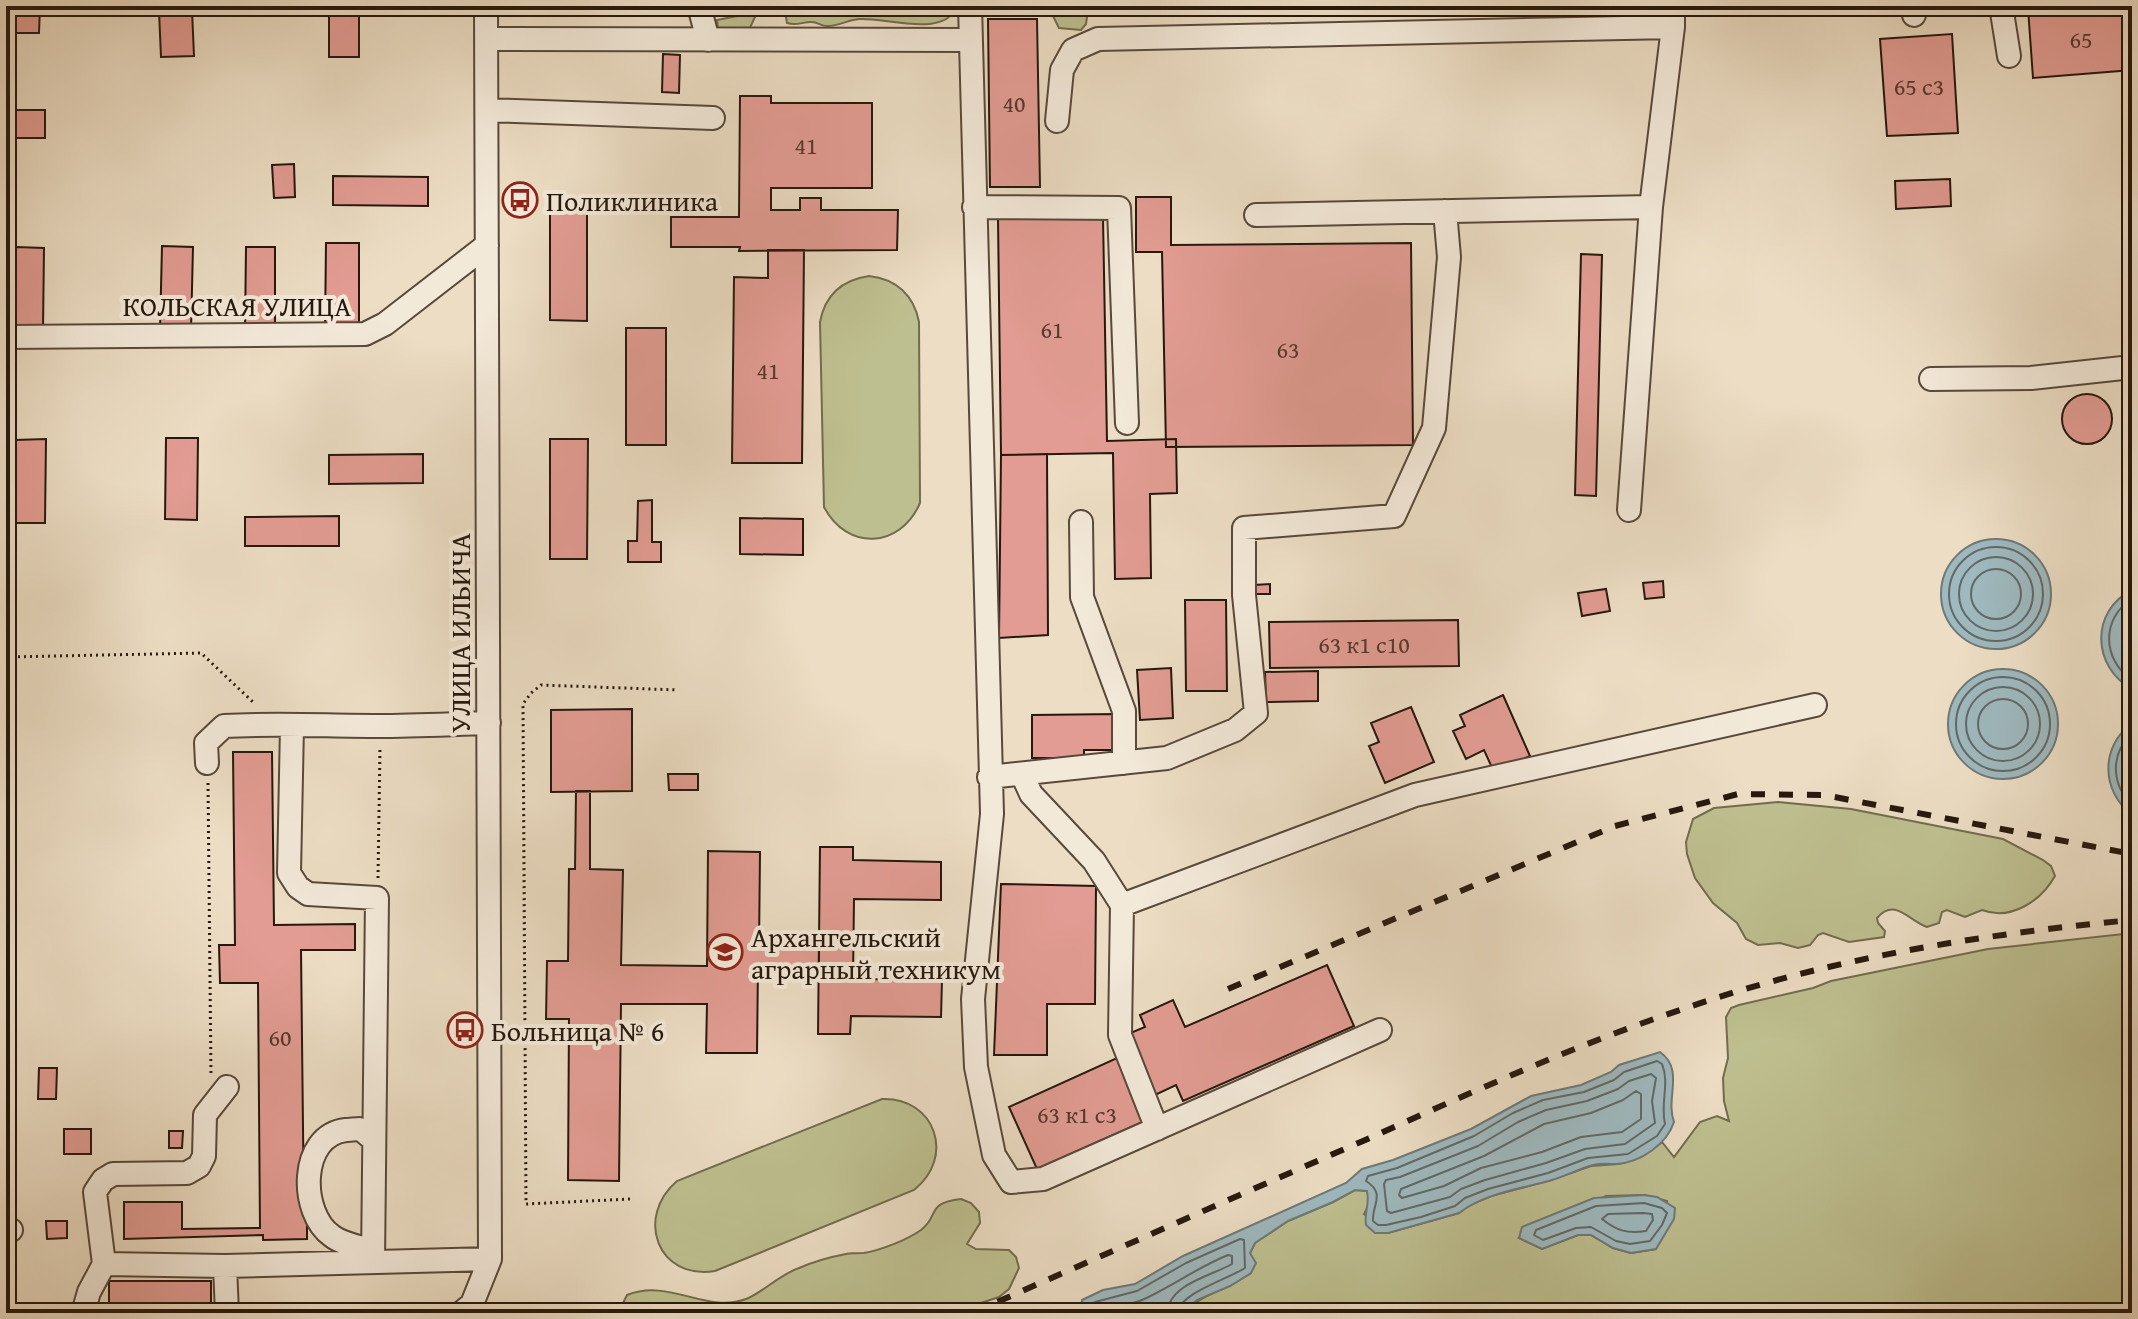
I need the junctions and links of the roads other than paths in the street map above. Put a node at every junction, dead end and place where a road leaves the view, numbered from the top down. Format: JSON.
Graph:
{"nodes":[{"id":1,"x":486,"y":6,"type":"edge"},
{"id":2,"x":699,"y":6,"type":"edge"},
{"id":3,"x":970,"y":6,"type":"edge"},
{"id":4,"x":2001,"y":6,"type":"edge"},
{"id":5,"x":1673,"y":16,"type":"edge"},
{"id":6,"x":487,"y":39,"type":"junction"},
{"id":7,"x":708,"y":40,"type":"junction"},
{"id":8,"x":970,"y":40,"type":"junction"},
{"id":9,"x":2009,"y":56,"type":"dead end"},
{"id":10,"x":487,"y":110,"type":"junction"},
{"id":11,"x":713,"y":118,"type":"dead end"},
{"id":12,"x":1057,"y":121,"type":"dead end"},
{"id":13,"x":974,"y":207,"type":"junction"},
{"id":14,"x":1651,"y":207,"type":"junction"},
{"id":15,"x":1445,"y":211,"type":"junction"},
{"id":16,"x":1256,"y":215,"type":"dead end"},
{"id":17,"x":487,"y":245,"type":"junction"},
{"id":18,"x":6,"y":337,"type":"edge"},
{"id":19,"x":2132,"y":367,"type":"edge"},
{"id":20,"x":1931,"y":379,"type":"dead end"},
{"id":21,"x":1127,"y":423,"type":"dead end"},
{"id":22,"x":1629,"y":510,"type":"dead end"},
{"id":23,"x":1081,"y":522,"type":"dead end"},
{"id":24,"x":1815,"y":705,"type":"dead end"},
{"id":25,"x":489,"y":723,"type":"junction"},
{"id":26,"x":284,"y":724,"type":"junction"},
{"id":27,"x":207,"y":763,"type":"road end"},
{"id":28,"x":1124,"y":763,"type":"junction"},
{"id":29,"x":1022,"y":774,"type":"junction"},
{"id":30,"x":989,"y":777,"type":"junction"},
{"id":31,"x":1122,"y":905,"type":"junction"},
{"id":32,"x":1380,"y":1030,"type":"dead end"},
{"id":33,"x":227,"y":1087,"type":"dead end"},
{"id":34,"x":1157,"y":1129,"type":"junction"},
{"id":35,"x":374,"y":1140,"type":"junction"},
{"id":36,"x":373,"y":1256,"type":"junction"},
{"id":37,"x":490,"y":1259,"type":"junction"},
{"id":38,"x":104,"y":1264,"type":"junction"},
{"id":39,"x":225,"y":1266,"type":"junction"},
{"id":40,"x":83,"y":1313,"type":"edge"},
{"id":41,"x":227,"y":1313,"type":"edge"},
{"id":42,"x":461,"y":1313,"type":"edge"}],
"edges":[{"from":1,"to":6,"type":"street","name":"УЛИЦА ИЛЬИЧА"},
{"from":2,"to":7,"type":"street"},
{"from":3,"to":8,"type":"street"},
{"from":4,"to":9,"type":"street"},
{"from":5,"to":12,"type":"street"},
{"from":5,"to":14,"type":"street"},
{"from":6,"to":7,"type":"street"},
{"from":6,"to":10,"type":"street","name":"УЛИЦА ИЛЬИЧА"},
{"from":7,"to":8,"type":"street"},
{"from":8,"to":13,"type":"street"},
{"from":10,"to":11,"type":"street"},
{"from":10,"to":17,"type":"street","name":"УЛИЦА ИЛЬИЧА"},
{"from":13,"to":21,"type":"street"},
{"from":13,"to":30,"type":"street"},
{"from":14,"to":15,"type":"street"},
{"from":14,"to":22,"type":"street"},
{"from":15,"to":16,"type":"street"},
{"from":15,"to":28,"type":"street"},
{"from":17,"to":18,"type":"street","name":"КОЛЬСКАЯ УЛИЦА"},
{"from":17,"to":25,"type":"street","name":"УЛИЦА ИЛЬИЧА"},
{"from":19,"to":20,"type":"street"},
{"from":23,"to":28,"type":"street"},
{"from":24,"to":31,"type":"street"},
{"from":25,"to":26,"type":"street"},
{"from":25,"to":37,"type":"street","name":"УЛИЦА ИЛЬИЧА"},
{"from":26,"to":27,"type":"street"},
{"from":26,"to":35,"type":"street"},
{"from":28,"to":29,"type":"street"},
{"from":29,"to":30,"type":"street"},
{"from":29,"to":31,"type":"street"},
{"from":30,"to":34,"type":"street"},
{"from":31,"to":34,"type":"street"},
{"from":32,"to":34,"type":"street"},
{"from":33,"to":38,"type":"street"},
{"from":35,"to":36,"type":"street"},
{"from":35,"to":36,"type":"street"},
{"from":36,"to":37,"type":"street"},
{"from":36,"to":39,"type":"street"},
{"from":37,"to":42,"type":"street"},
{"from":38,"to":39,"type":"street"},
{"from":38,"to":40,"type":"street"},
{"from":39,"to":41,"type":"street"}]}
